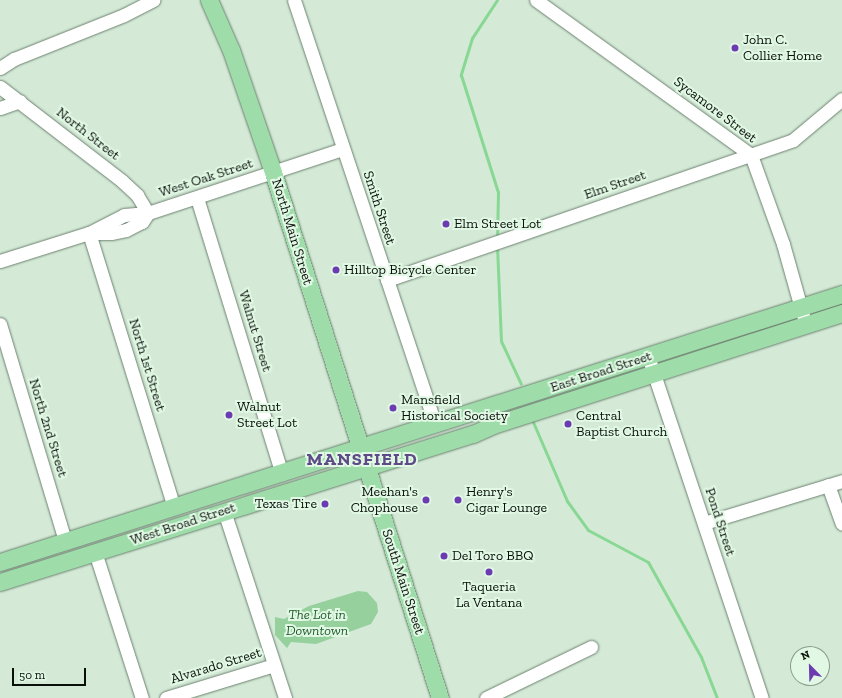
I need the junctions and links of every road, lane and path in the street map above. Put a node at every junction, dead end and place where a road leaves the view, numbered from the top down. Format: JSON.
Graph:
{"nodes":[{"id":1,"x":153,"y":0,"type":"edge"},
{"id":2,"x":209,"y":0,"type":"edge"},
{"id":3,"x":294,"y":0,"type":"edge"},
{"id":4,"x":536,"y":0,"type":"edge"},
{"id":5,"x":0,"y":68,"type":"edge"},
{"id":6,"x":0,"y":87,"type":"edge"},
{"id":7,"x":842,"y":99,"type":"edge"},
{"id":8,"x":20,"y":101,"type":"junction"},
{"id":9,"x":0,"y":108,"type":"edge"},
{"id":10,"x":343,"y":149,"type":"junction"},
{"id":11,"x":751,"y":155,"type":"junction"},
{"id":12,"x":274,"y":172,"type":"junction"},
{"id":13,"x":197,"y":198,"type":"junction"},
{"id":14,"x":148,"y":213,"type":"junction"},
{"id":15,"x":89,"y":233,"type":"junction"},
{"id":16,"x":0,"y":261,"type":"edge"},
{"id":17,"x":386,"y":280,"type":"junction"},
{"id":18,"x":842,"y":294,"type":"edge"},
{"id":19,"x":800,"y":307,"type":"junction"},
{"id":20,"x":842,"y":313,"type":"edge"},
{"id":21,"x":0,"y":324,"type":"edge"},
{"id":22,"x":806,"y":325,"type":"junction"},
{"id":23,"x":648,"y":356,"type":"junction"},
{"id":24,"x":652,"y":374,"type":"junction"},
{"id":25,"x":556,"y":386,"type":"junction"},
{"id":26,"x":562,"y":403,"type":"junction"},
{"id":27,"x":488,"y":408,"type":"junction"},
{"id":28,"x":435,"y":425,"type":"junction"},
{"id":29,"x":493,"y":425,"type":"junction"},
{"id":30,"x":360,"y":449,"type":"junction"},
{"id":31,"x":366,"y":467,"type":"junction"},
{"id":32,"x":282,"y":474,"type":"junction"},
{"id":33,"x":842,"y":481,"type":"edge"},
{"id":34,"x":828,"y":485,"type":"junction"},
{"id":35,"x":218,"y":494,"type":"junction"},
{"id":36,"x":174,"y":507,"type":"junction"},
{"id":37,"x":224,"y":511,"type":"junction"},
{"id":38,"x":704,"y":523,"type":"junction"},
{"id":39,"x":842,"y":524,"type":"edge"},
{"id":40,"x":65,"y":541,"type":"junction"},
{"id":41,"x":95,"y":552,"type":"junction"},
{"id":42,"x":0,"y":562,"type":"edge"},
{"id":43,"x":0,"y":582,"type":"edge"},
{"id":44,"x":591,"y":648,"type":"dead end"},
{"id":45,"x":274,"y":665,"type":"junction"},
{"id":46,"x":142,"y":698,"type":"edge"},
{"id":47,"x":166,"y":698,"type":"edge"},
{"id":48,"x":285,"y":698,"type":"edge"},
{"id":49,"x":440,"y":698,"type":"edge"},
{"id":50,"x":486,"y":698,"type":"edge"},
{"id":51,"x":762,"y":698,"type":"edge"}],
"edges":[{"from":1,"to":5,"type":"street"},
{"from":2,"to":12,"type":"main road","name":"North Main Street"},
{"from":3,"to":10,"type":"street","name":"Smith Street"},
{"from":4,"to":11,"type":"street","name":"Sycamore Street"},
{"from":6,"to":8,"type":"street","name":"North Street"},
{"from":7,"to":11,"type":"street","name":"Elm Street"},
{"from":8,"to":9,"type":"street"},
{"from":8,"to":14,"type":"street","name":"North Street"},
{"from":10,"to":12,"type":"street","name":"West Oak Street"},
{"from":10,"to":17,"type":"street","name":"Smith Street"},
{"from":11,"to":17,"type":"street","name":"Elm Street"},
{"from":11,"to":19,"type":"street","name":"Sycamore Street"},
{"from":12,"to":13,"type":"street","name":"West Oak Street"},
{"from":12,"to":30,"type":"main road","name":"North Main Street"},
{"from":13,"to":14,"type":"street","name":"West Oak Street"},
{"from":13,"to":32,"type":"street","name":"Walnut Street"},
{"from":14,"to":15,"type":"street","name":"West Oak Street"},
{"from":15,"to":16,"type":"street","name":"West Oak Street"},
{"from":15,"to":36,"type":"street","name":"North 1st Street"},
{"from":17,"to":28,"type":"street","name":"Smith Street"},
{"from":18,"to":19,"type":"main road","name":"East Broad Street"},
{"from":19,"to":22,"type":"street","name":"Sycamore Street"},
{"from":19,"to":23,"type":"main road","name":"East Broad Street"},
{"from":20,"to":22,"type":"main road","name":"East Broad Street"},
{"from":21,"to":40,"type":"street","name":"North 2nd Street"},
{"from":22,"to":24,"type":"main road","name":"East Broad Street"},
{"from":23,"to":24,"type":"street","name":"Pond Street"},
{"from":23,"to":25,"type":"main road","name":"East Broad Street"},
{"from":24,"to":26,"type":"main road","name":"East Broad Street"},
{"from":24,"to":38,"type":"street","name":"Pond Street"},
{"from":25,"to":26,"type":"main road"},
{"from":25,"to":27,"type":"main road","name":"East Broad Street"},
{"from":26,"to":29,"type":"main road","name":"East Broad Street"},
{"from":27,"to":28,"type":"main road","name":"East Broad Street"},
{"from":27,"to":29,"type":"main road"},
{"from":28,"to":30,"type":"main road","name":"East Broad Street"},
{"from":29,"to":31,"type":"main road","name":"East Broad Street"},
{"from":30,"to":31,"type":"main road","name":"North Main Street"},
{"from":30,"to":32,"type":"main road","name":"West Broad Street"},
{"from":31,"to":37,"type":"main road","name":"West Broad Street"},
{"from":31,"to":49,"type":"main road","name":"South Main Street"},
{"from":32,"to":35,"type":"main road","name":"West Broad Street"},
{"from":33,"to":34,"type":"street"},
{"from":34,"to":38,"type":"street"},
{"from":34,"to":39,"type":"street"},
{"from":35,"to":36,"type":"main road","name":"West Broad Street"},
{"from":35,"to":37,"type":"main road"},
{"from":36,"to":40,"type":"main road","name":"West Broad Street"},
{"from":37,"to":41,"type":"main road","name":"West Broad Street"},
{"from":37,"to":45,"type":"street"},
{"from":38,"to":51,"type":"street","name":"Pond Street"},
{"from":40,"to":42,"type":"main road","name":"West Broad Street"},
{"from":41,"to":43,"type":"main road","name":"West Broad Street"},
{"from":41,"to":46,"type":"street"},
{"from":44,"to":50,"type":"street"},
{"from":45,"to":47,"type":"street","name":"Alvarado Street"},
{"from":45,"to":48,"type":"street"}]}
